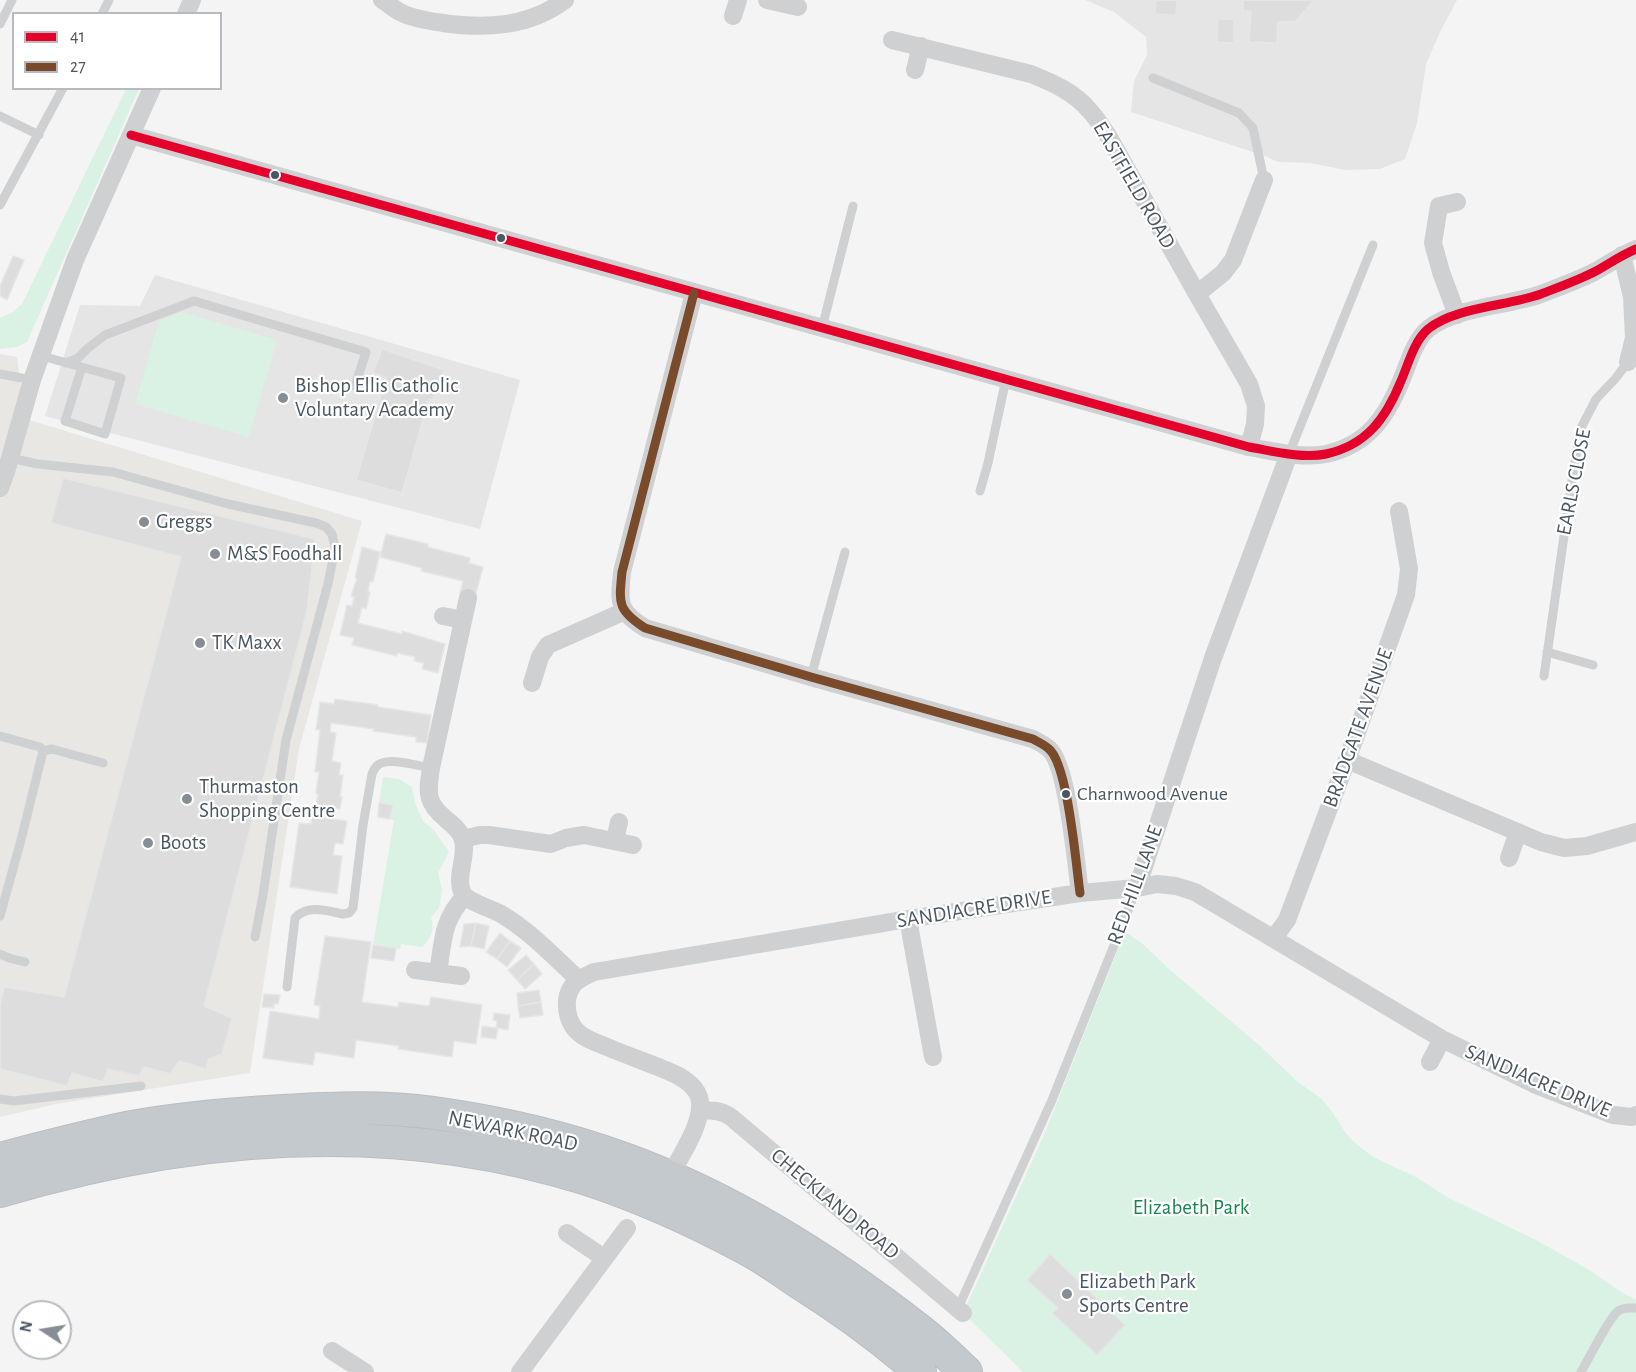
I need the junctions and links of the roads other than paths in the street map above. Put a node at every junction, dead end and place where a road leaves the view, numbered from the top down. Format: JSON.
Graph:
{"nodes":[{"id":1,"x":12,"y":0,"type":"edge"},
{"id":2,"x":382,"y":0,"type":"edge"},
{"id":3,"x":565,"y":0,"type":"edge"},
{"id":4,"x":767,"y":0,"type":"edge"},
{"id":5,"x":798,"y":7,"type":"dead end"},
{"id":6,"x":0,"y":24,"type":"edge"},
{"id":7,"x":892,"y":40,"type":"dead end"},
{"id":8,"x":921,"y":46,"type":"junction"},
{"id":9,"x":915,"y":70,"type":"dead end"},
{"id":10,"x":1153,"y":78,"type":"dead end"},
{"id":11,"x":62,"y":90,"type":"edge"},
{"id":12,"x":151,"y":90,"type":"edge"},
{"id":13,"x":0,"y":116,"type":"edge"},
{"id":14,"x":39,"y":135,"type":"junction"},
{"id":15,"x":131,"y":135,"type":"junction"},
{"id":16,"x":1264,"y":180,"type":"joint"},
{"id":17,"x":1457,"y":202,"type":"dead end"},
{"id":18,"x":0,"y":205,"type":"edge"},
{"id":19,"x":853,"y":206,"type":"dead end"},
{"id":20,"x":1373,"y":246,"type":"dead end"},
{"id":21,"x":1629,"y":252,"type":"edge"},
{"id":22,"x":694,"y":293,"type":"junction"},
{"id":23,"x":1197,"y":294,"type":"junction"},
{"id":24,"x":1457,"y":315,"type":"junction"},
{"id":25,"x":822,"y":328,"type":"junction"},
{"id":26,"x":42,"y":356,"type":"junction"},
{"id":27,"x":1628,"y":362,"type":"joint"},
{"id":28,"x":66,"y":363,"type":"junction"},
{"id":29,"x":82,"y":367,"type":"junction"},
{"id":30,"x":0,"y":374,"type":"edge"},
{"id":31,"x":1006,"y":379,"type":"junction"},
{"id":32,"x":32,"y":380,"type":"junction"},
{"id":33,"x":355,"y":386,"type":"dead end"},
{"id":34,"x":1249,"y":447,"type":"junction"},
{"id":35,"x":1289,"y":454,"type":"junction"},
{"id":36,"x":10,"y":458,"type":"junction"},
{"id":37,"x":0,"y":488,"type":"edge"},
{"id":38,"x":980,"y":491,"type":"dead end"},
{"id":39,"x":1399,"y":511,"type":"dead end"},
{"id":40,"x":845,"y":552,"type":"dead end"},
{"id":41,"x":468,"y":598,"type":"dead end"},
{"id":42,"x":625,"y":611,"type":"junction"},
{"id":43,"x":443,"y":616,"type":"dead end"},
{"id":44,"x":463,"y":620,"type":"junction"},
{"id":45,"x":1547,"y":652,"type":"junction"},
{"id":46,"x":1593,"y":665,"type":"dead end"},
{"id":47,"x":1544,"y":676,"type":"dead end"},
{"id":48,"x":811,"y":677,"type":"junction"},
{"id":49,"x":532,"y":684,"type":"dead end"},
{"id":50,"x":0,"y":736,"type":"edge"},
{"id":51,"x":43,"y":752,"type":"junction"},
{"id":52,"x":1347,"y":760,"type":"junction"},
{"id":53,"x":103,"y":763,"type":"dead end"},
{"id":54,"x":431,"y":768,"type":"junction"},
{"id":55,"x":619,"y":822,"type":"dead end"},
{"id":56,"x":1518,"y":832,"type":"junction"},
{"id":57,"x":1636,"y":832,"type":"edge"},
{"id":58,"x":463,"y":839,"type":"junction"},
{"id":59,"x":1509,"y":858,"type":"dead end"},
{"id":60,"x":1137,"y":888,"type":"junction"},
{"id":61,"x":1080,"y":893,"type":"junction"},
{"id":62,"x":465,"y":896,"type":"junction"},
{"id":63,"x":0,"y":916,"type":"edge"},
{"id":64,"x":908,"y":919,"type":"junction"},
{"id":65,"x":255,"y":937,"type":"dead end"},
{"id":66,"x":1274,"y":938,"type":"junction"},
{"id":67,"x":0,"y":954,"type":"edge"},
{"id":68,"x":25,"y":962,"type":"dead end"},
{"id":69,"x":415,"y":970,"type":"dead end"},
{"id":70,"x":438,"y":973,"type":"junction"},
{"id":71,"x":461,"y":976,"type":"dead end"},
{"id":72,"x":578,"y":979,"type":"junction"},
{"id":73,"x":287,"y":987,"type":"dead end"},
{"id":74,"x":1442,"y":1039,"type":"junction"},
{"id":75,"x":933,"y":1057,"type":"dead end"},
{"id":76,"x":1430,"y":1062,"type":"dead end"},
{"id":77,"x":141,"y":1086,"type":"dead end"},
{"id":78,"x":0,"y":1099,"type":"edge"},
{"id":79,"x":700,"y":1111,"type":"junction"},
{"id":80,"x":1636,"y":1116,"type":"edge"},
{"id":81,"x":0,"y":1160,"type":"edge"},
{"id":82,"x":669,"y":1177,"type":"junction"},
{"id":83,"x":0,"y":1191,"type":"edge"},
{"id":84,"x":627,"y":1228,"type":"dead end"},
{"id":85,"x":567,"y":1233,"type":"dead end"},
{"id":86,"x":604,"y":1258,"type":"junction"},
{"id":87,"x":1636,"y":1308,"type":"edge"},
{"id":88,"x":960,"y":1310,"type":"joint"},
{"id":89,"x":332,"y":1350,"type":"dead end"},
{"id":90,"x":364,"y":1372,"type":"edge"},
{"id":91,"x":520,"y":1372,"type":"edge"},
{"id":92,"x":920,"y":1372,"type":"edge"},
{"id":93,"x":966,"y":1372,"type":"edge"},
{"id":94,"x":1581,"y":1372,"type":"edge"}],
"edges":[{"from":1,"to":6,"type":"lane"},
{"from":2,"to":3,"type":"street"},
{"from":4,"to":5,"type":"street"},
{"from":7,"to":8,"type":"street","name":"EASTFIELD ROAD"},
{"from":8,"to":9,"type":"street"},
{"from":8,"to":23,"type":"street","name":"EASTFIELD ROAD"},
{"from":10,"to":16,"type":"lane"},
{"from":11,"to":14,"type":"lane"},
{"from":12,"to":15,"type":"street"},
{"from":13,"to":14,"type":"lane"},
{"from":14,"to":18,"type":"lane"},
{"from":15,"to":22,"type":"street"},
{"from":15,"to":26,"type":"street"},
{"from":16,"to":23,"type":"street"},
{"from":17,"to":24,"type":"street"},
{"from":19,"to":25,"type":"lane"},
{"from":20,"to":35,"type":"lane"},
{"from":21,"to":24,"type":"street"},
{"from":21,"to":27,"type":"street","name":"EARLS CLOSE"},
{"from":22,"to":25,"type":"street"},
{"from":22,"to":42,"type":"street"},
{"from":23,"to":34,"type":"street","name":"EASTFIELD ROAD"},
{"from":24,"to":35,"type":"street"},
{"from":25,"to":31,"type":"street"},
{"from":26,"to":28,"type":"lane"},
{"from":26,"to":32,"type":"street"},
{"from":27,"to":45,"type":"lane","name":"EARLS CLOSE"},
{"from":28,"to":29,"type":"lane"},
{"from":28,"to":33,"type":"lane"},
{"from":29,"to":29,"type":"lane"},
{"from":30,"to":32,"type":"lane"},
{"from":31,"to":34,"type":"street"},
{"from":31,"to":38,"type":"lane"},
{"from":32,"to":36,"type":"street"},
{"from":34,"to":35,"type":"street"},
{"from":35,"to":60,"type":"street","name":"RED HILL LANE"},
{"from":36,"to":37,"type":"street"},
{"from":36,"to":65,"type":"lane"},
{"from":39,"to":52,"type":"street","name":"BRADGATE AVENUE"},
{"from":40,"to":48,"type":"lane"},
{"from":41,"to":44,"type":"street"},
{"from":42,"to":48,"type":"street"},
{"from":42,"to":49,"type":"street"},
{"from":43,"to":44,"type":"street"},
{"from":44,"to":54,"type":"street"},
{"from":45,"to":46,"type":"lane"},
{"from":45,"to":47,"type":"lane","name":"EARLS CLOSE"},
{"from":48,"to":61,"type":"street"},
{"from":50,"to":51,"type":"lane"},
{"from":51,"to":53,"type":"lane"},
{"from":51,"to":63,"type":"lane"},
{"from":52,"to":56,"type":"street"},
{"from":52,"to":66,"type":"street","name":"BRADGATE AVENUE"},
{"from":54,"to":58,"type":"street"},
{"from":54,"to":73,"type":"lane"},
{"from":55,"to":58,"type":"street"},
{"from":56,"to":57,"type":"street"},
{"from":56,"to":59,"type":"street"},
{"from":58,"to":62,"type":"street"},
{"from":60,"to":61,"type":"street","name":"SANDIACRE DRIVE"},
{"from":60,"to":66,"type":"street","name":"SANDIACRE DRIVE"},
{"from":60,"to":88,"type":"lane","name":"RED HILL LANE"},
{"from":61,"to":64,"type":"street","name":"SANDIACRE DRIVE"},
{"from":62,"to":70,"type":"street"},
{"from":62,"to":72,"type":"street"},
{"from":64,"to":72,"type":"street","name":"SANDIACRE DRIVE"},
{"from":64,"to":75,"type":"street"},
{"from":66,"to":74,"type":"street","name":"SANDIACRE DRIVE"},
{"from":67,"to":68,"type":"lane"},
{"from":69,"to":70,"type":"street"},
{"from":70,"to":71,"type":"street"},
{"from":72,"to":79,"type":"street"},
{"from":74,"to":76,"type":"street","name":"SANDIACRE DRIVE"},
{"from":74,"to":80,"type":"street","name":"SANDIACRE DRIVE"},
{"from":77,"to":78,"type":"lane"},
{"from":79,"to":82,"type":"street"},
{"from":79,"to":88,"type":"street","name":"CHECKLAND ROAD"},
{"from":81,"to":82,"type":"highway","name":"NEWARK ROAD"},
{"from":82,"to":93,"type":"highway","name":"NEWARK ROAD"},
{"from":83,"to":92,"type":"highway","name":"NEWARK ROAD"},
{"from":84,"to":86,"type":"street"},
{"from":85,"to":86,"type":"street"},
{"from":86,"to":91,"type":"street"},
{"from":87,"to":94,"type":"lane"},
{"from":89,"to":90,"type":"street"}]}
